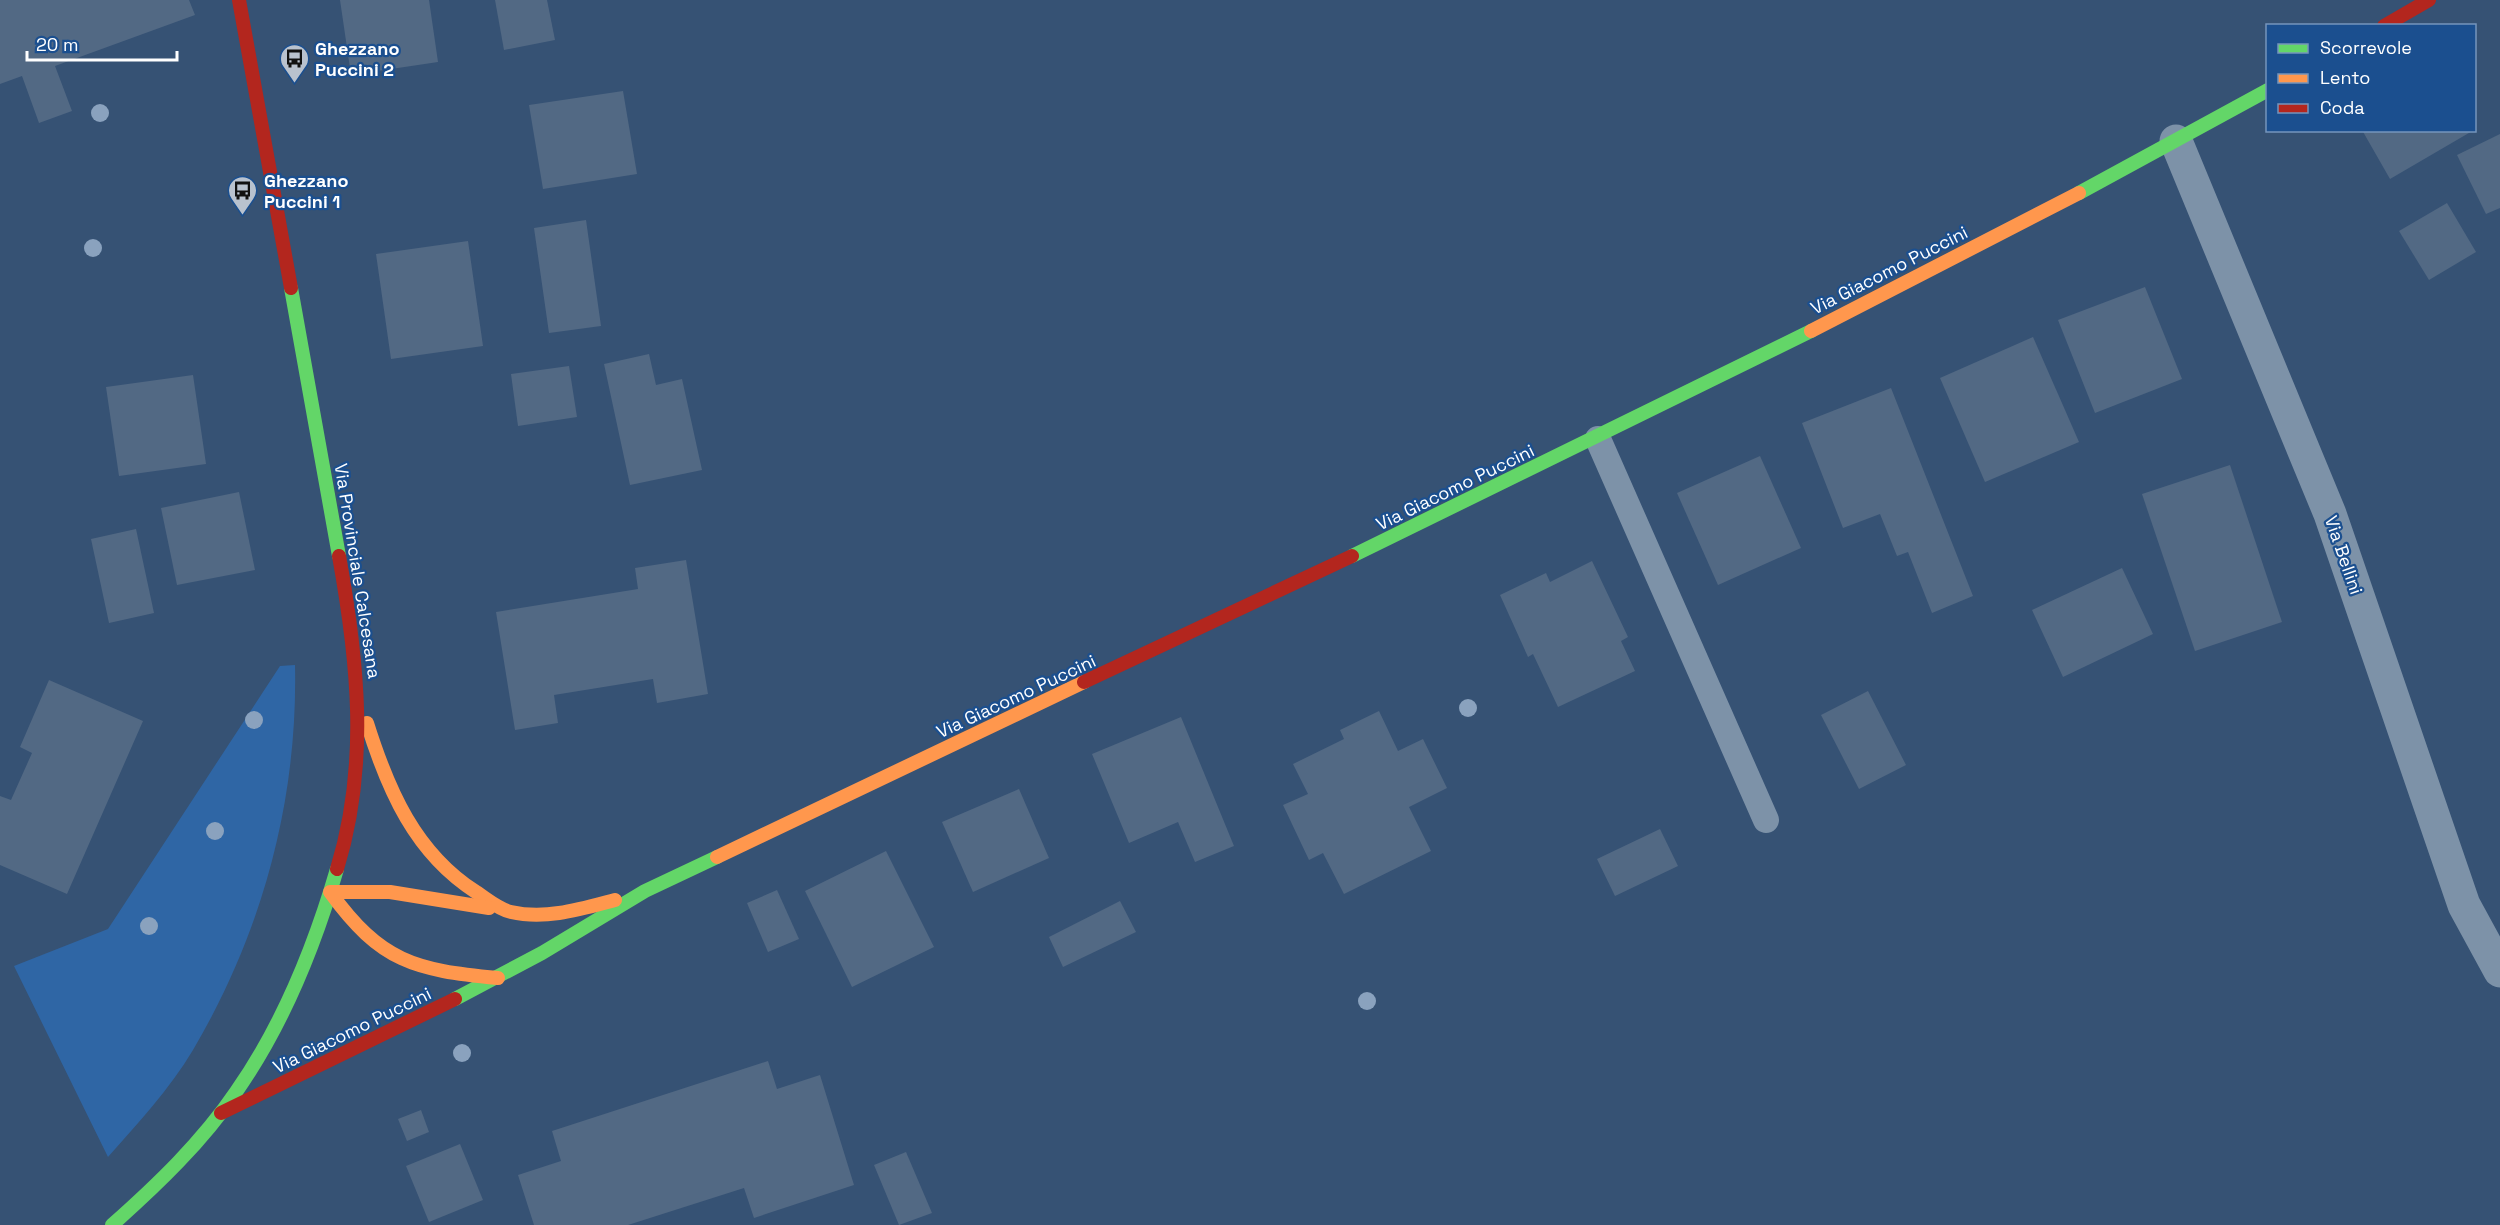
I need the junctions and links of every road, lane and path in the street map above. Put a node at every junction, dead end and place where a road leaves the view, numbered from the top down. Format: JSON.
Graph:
{"nodes":[{"id":1,"x":239,"y":0,"type":"edge"},
{"id":2,"x":2429,"y":0,"type":"edge"},
{"id":3,"x":2387,"y":24,"type":"edge"},
{"id":4,"x":2266,"y":91,"type":"edge"},
{"id":5,"x":2176,"y":141,"type":"junction"},
{"id":6,"x":1598,"y":438,"type":"junction"},
{"id":7,"x":359,"y":695,"type":"junction"},
{"id":8,"x":1766,"y":820,"type":"dead end"},
{"id":9,"x":645,"y":891,"type":"junction"},
{"id":10,"x":330,"y":892,"type":"junction"},
{"id":11,"x":509,"y":912,"type":"junction"},
{"id":12,"x":2500,"y":971,"type":"edge"},
{"id":13,"x":498,"y":978,"type":"junction"},
{"id":14,"x":221,"y":1113,"type":"junction"},
{"id":15,"x":112,"y":1225,"type":"edge"}],
"edges":[{"from":1,"to":7,"type":"street","name":"Via Provinciale Calcesana"},
{"from":2,"to":3,"type":"street"},
{"from":4,"to":5,"type":"street","name":"Via Giacomo Puccini"},
{"from":5,"to":6,"type":"street","name":"Via Giacomo Puccini"},
{"from":5,"to":12,"type":"street","name":"Via Bellini"},
{"from":6,"to":8,"type":"lane"},
{"from":6,"to":9,"type":"street","name":"Via Giacomo Puccini"},
{"from":7,"to":10,"type":"street","name":"Via Provinciale Calcesana"},
{"from":7,"to":11,"type":"street","name":"Via Giacomo Puccini"},
{"from":9,"to":11,"type":"street","name":"Via Giacomo Puccini"},
{"from":9,"to":13,"type":"street","name":"Via Giacomo Puccini"},
{"from":10,"to":11,"type":"street","name":"Via Giacomo Puccini"},
{"from":10,"to":13,"type":"street","name":"Via Giacomo Puccini"},
{"from":10,"to":14,"type":"street","name":"Via Provinciale Calcesana"},
{"from":13,"to":14,"type":"street","name":"Via Giacomo Puccini"},
{"from":14,"to":15,"type":"street","name":"Via Provinciale Calcesana"}]}
